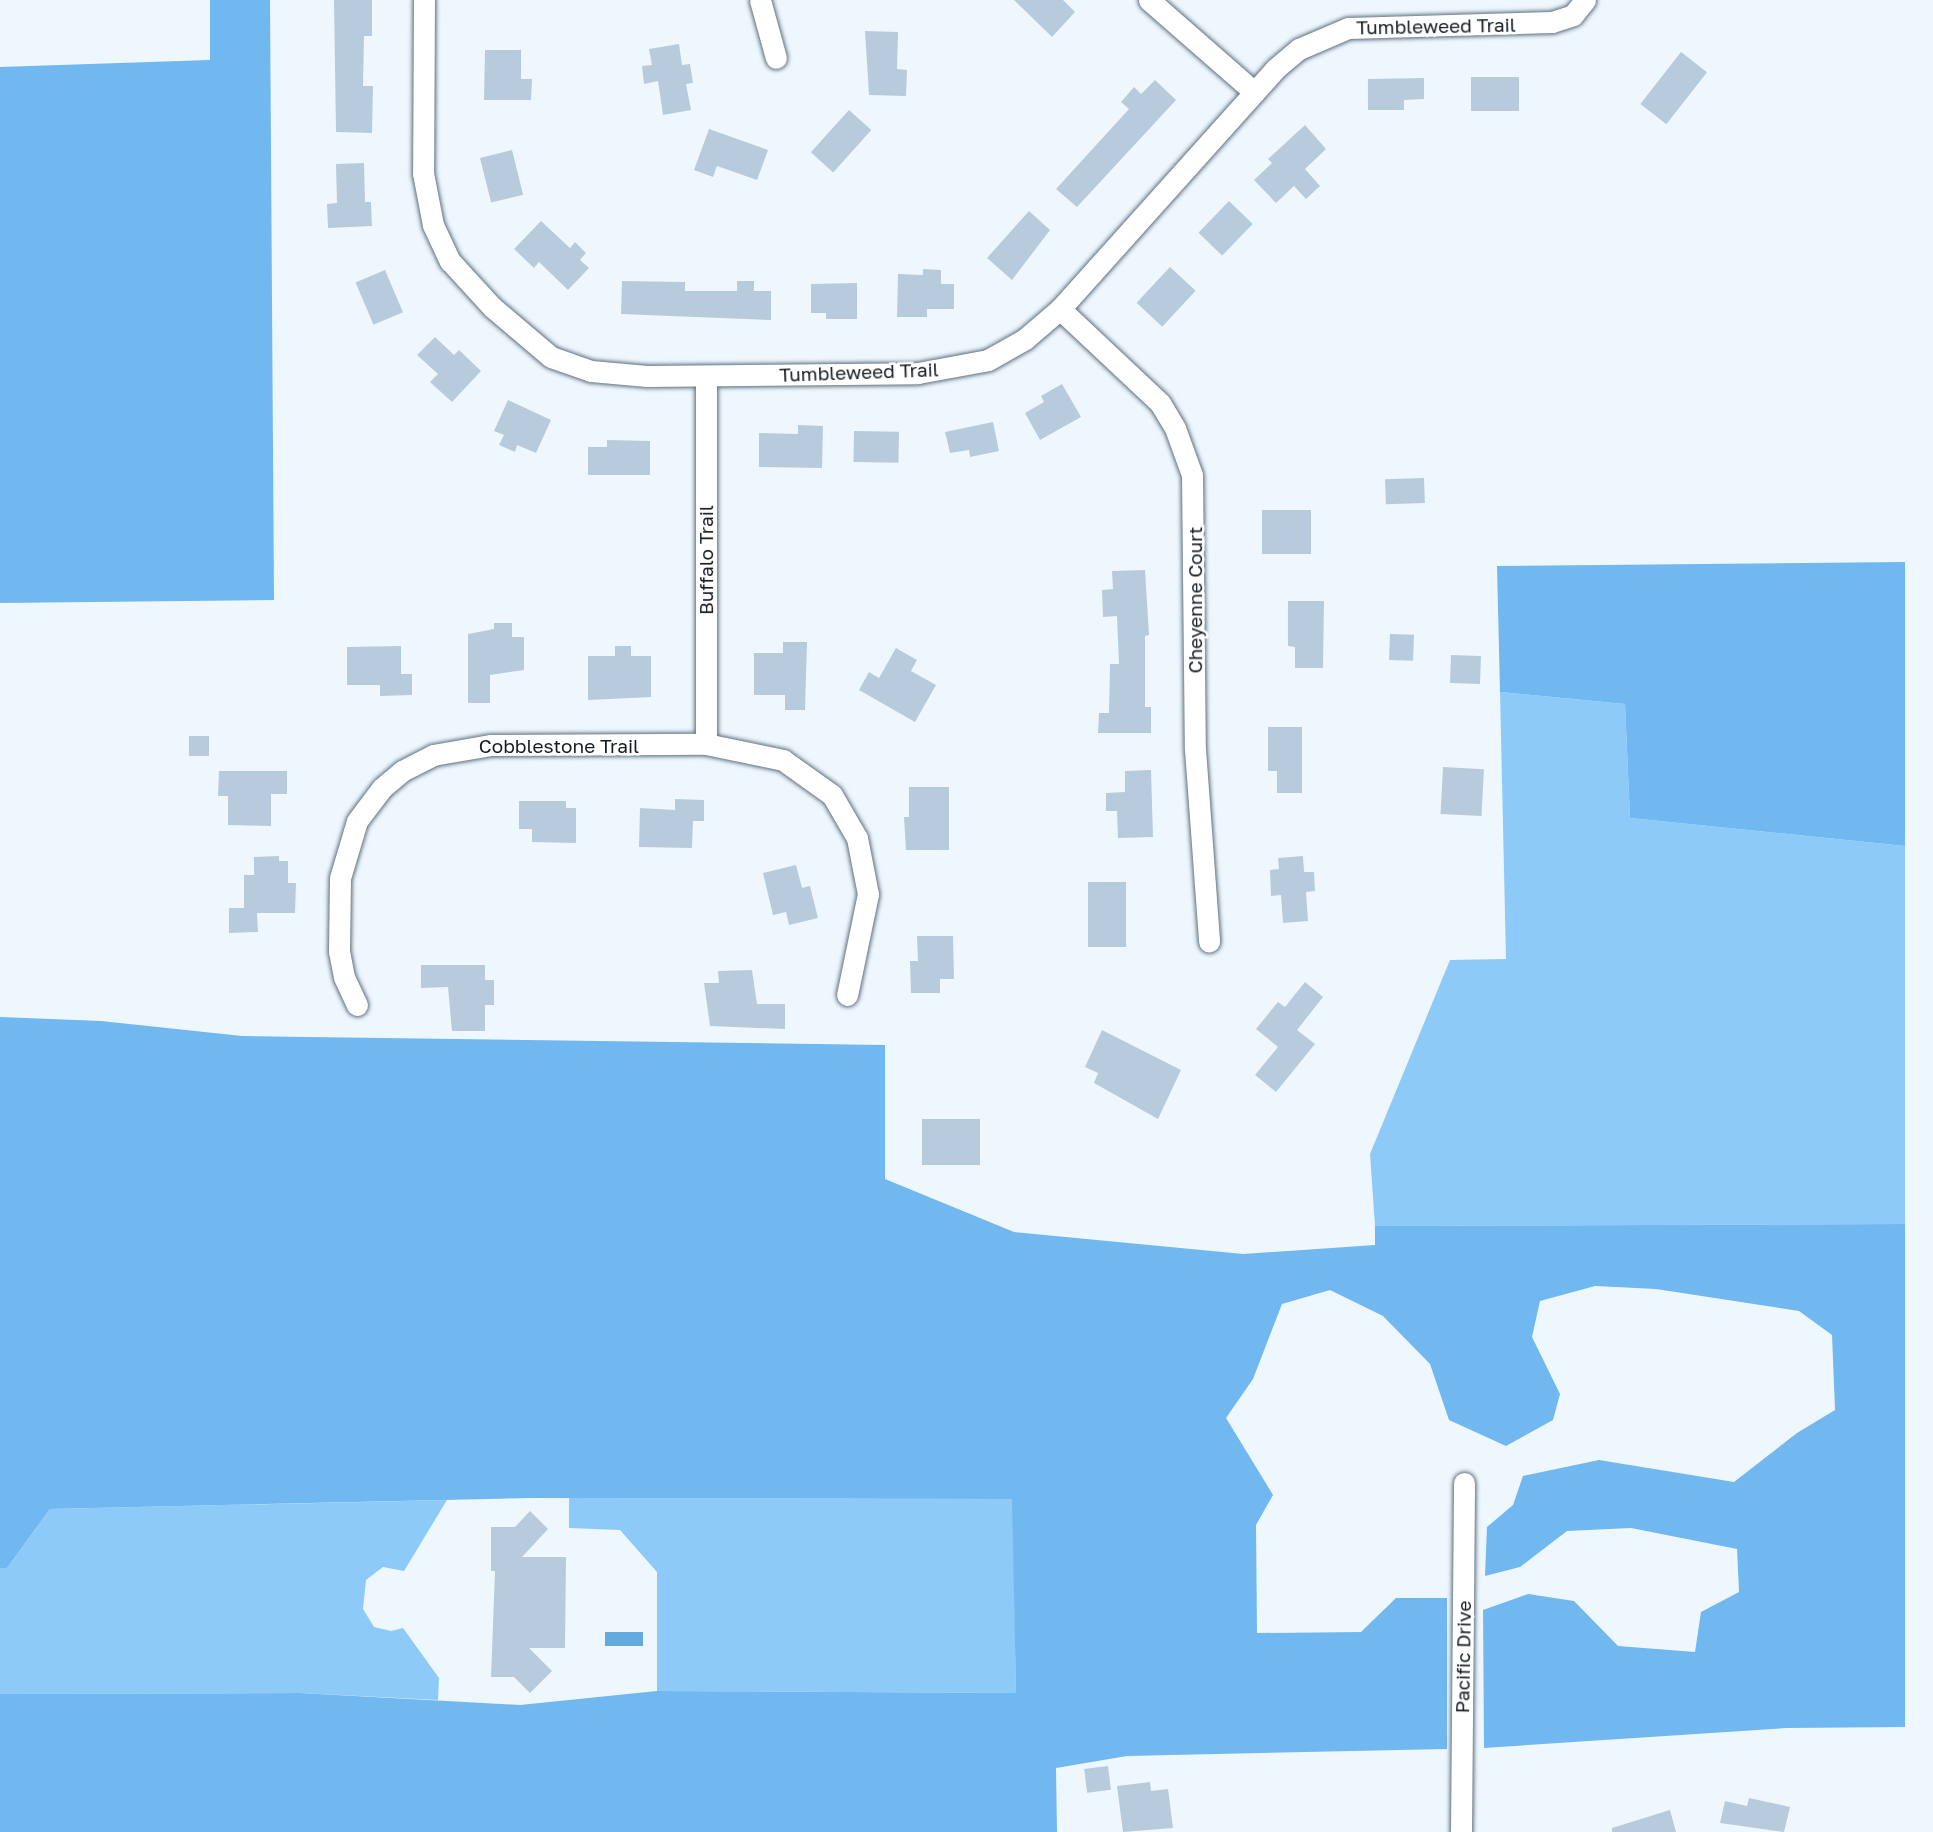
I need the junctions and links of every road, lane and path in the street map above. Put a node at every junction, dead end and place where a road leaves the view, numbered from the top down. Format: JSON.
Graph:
{"nodes":[{"id":1,"x":424,"y":0,"type":"edge"},
{"id":2,"x":760,"y":0,"type":"edge"},
{"id":3,"x":1149,"y":0,"type":"edge"},
{"id":4,"x":1582,"y":6,"type":"edge"},
{"id":5,"x":776,"y":58,"type":"dead end"},
{"id":6,"x":1254,"y":93,"type":"junction"},
{"id":7,"x":1060,"y":309,"type":"junction"},
{"id":8,"x":706,"y":376,"type":"junction"},
{"id":9,"x":706,"y":744,"type":"junction"},
{"id":10,"x":1209,"y":942,"type":"dead end"},
{"id":11,"x":847,"y":995,"type":"dead end"},
{"id":12,"x":358,"y":1005,"type":"dead end"},
{"id":13,"x":1464,"y":1483,"type":"dead end"},
{"id":14,"x":1461,"y":1832,"type":"edge"}],
"edges":[{"from":1,"to":8,"type":"street","name":"Tumbleweed Trail"},
{"from":2,"to":5,"type":"street"},
{"from":3,"to":6,"type":"street"},
{"from":4,"to":6,"type":"street","name":"Tumbleweed Trail"},
{"from":6,"to":7,"type":"street","name":"Tumbleweed Trail"},
{"from":7,"to":8,"type":"street","name":"Tumbleweed Trail"},
{"from":7,"to":10,"type":"street","name":"Cheyenne Court"},
{"from":8,"to":9,"type":"street","name":"Buffalo Trail"},
{"from":9,"to":11,"type":"street","name":"Cobblestone Trail"},
{"from":9,"to":12,"type":"street","name":"Cobblestone Trail"},
{"from":13,"to":14,"type":"street","name":"Pacific Drive"}]}
